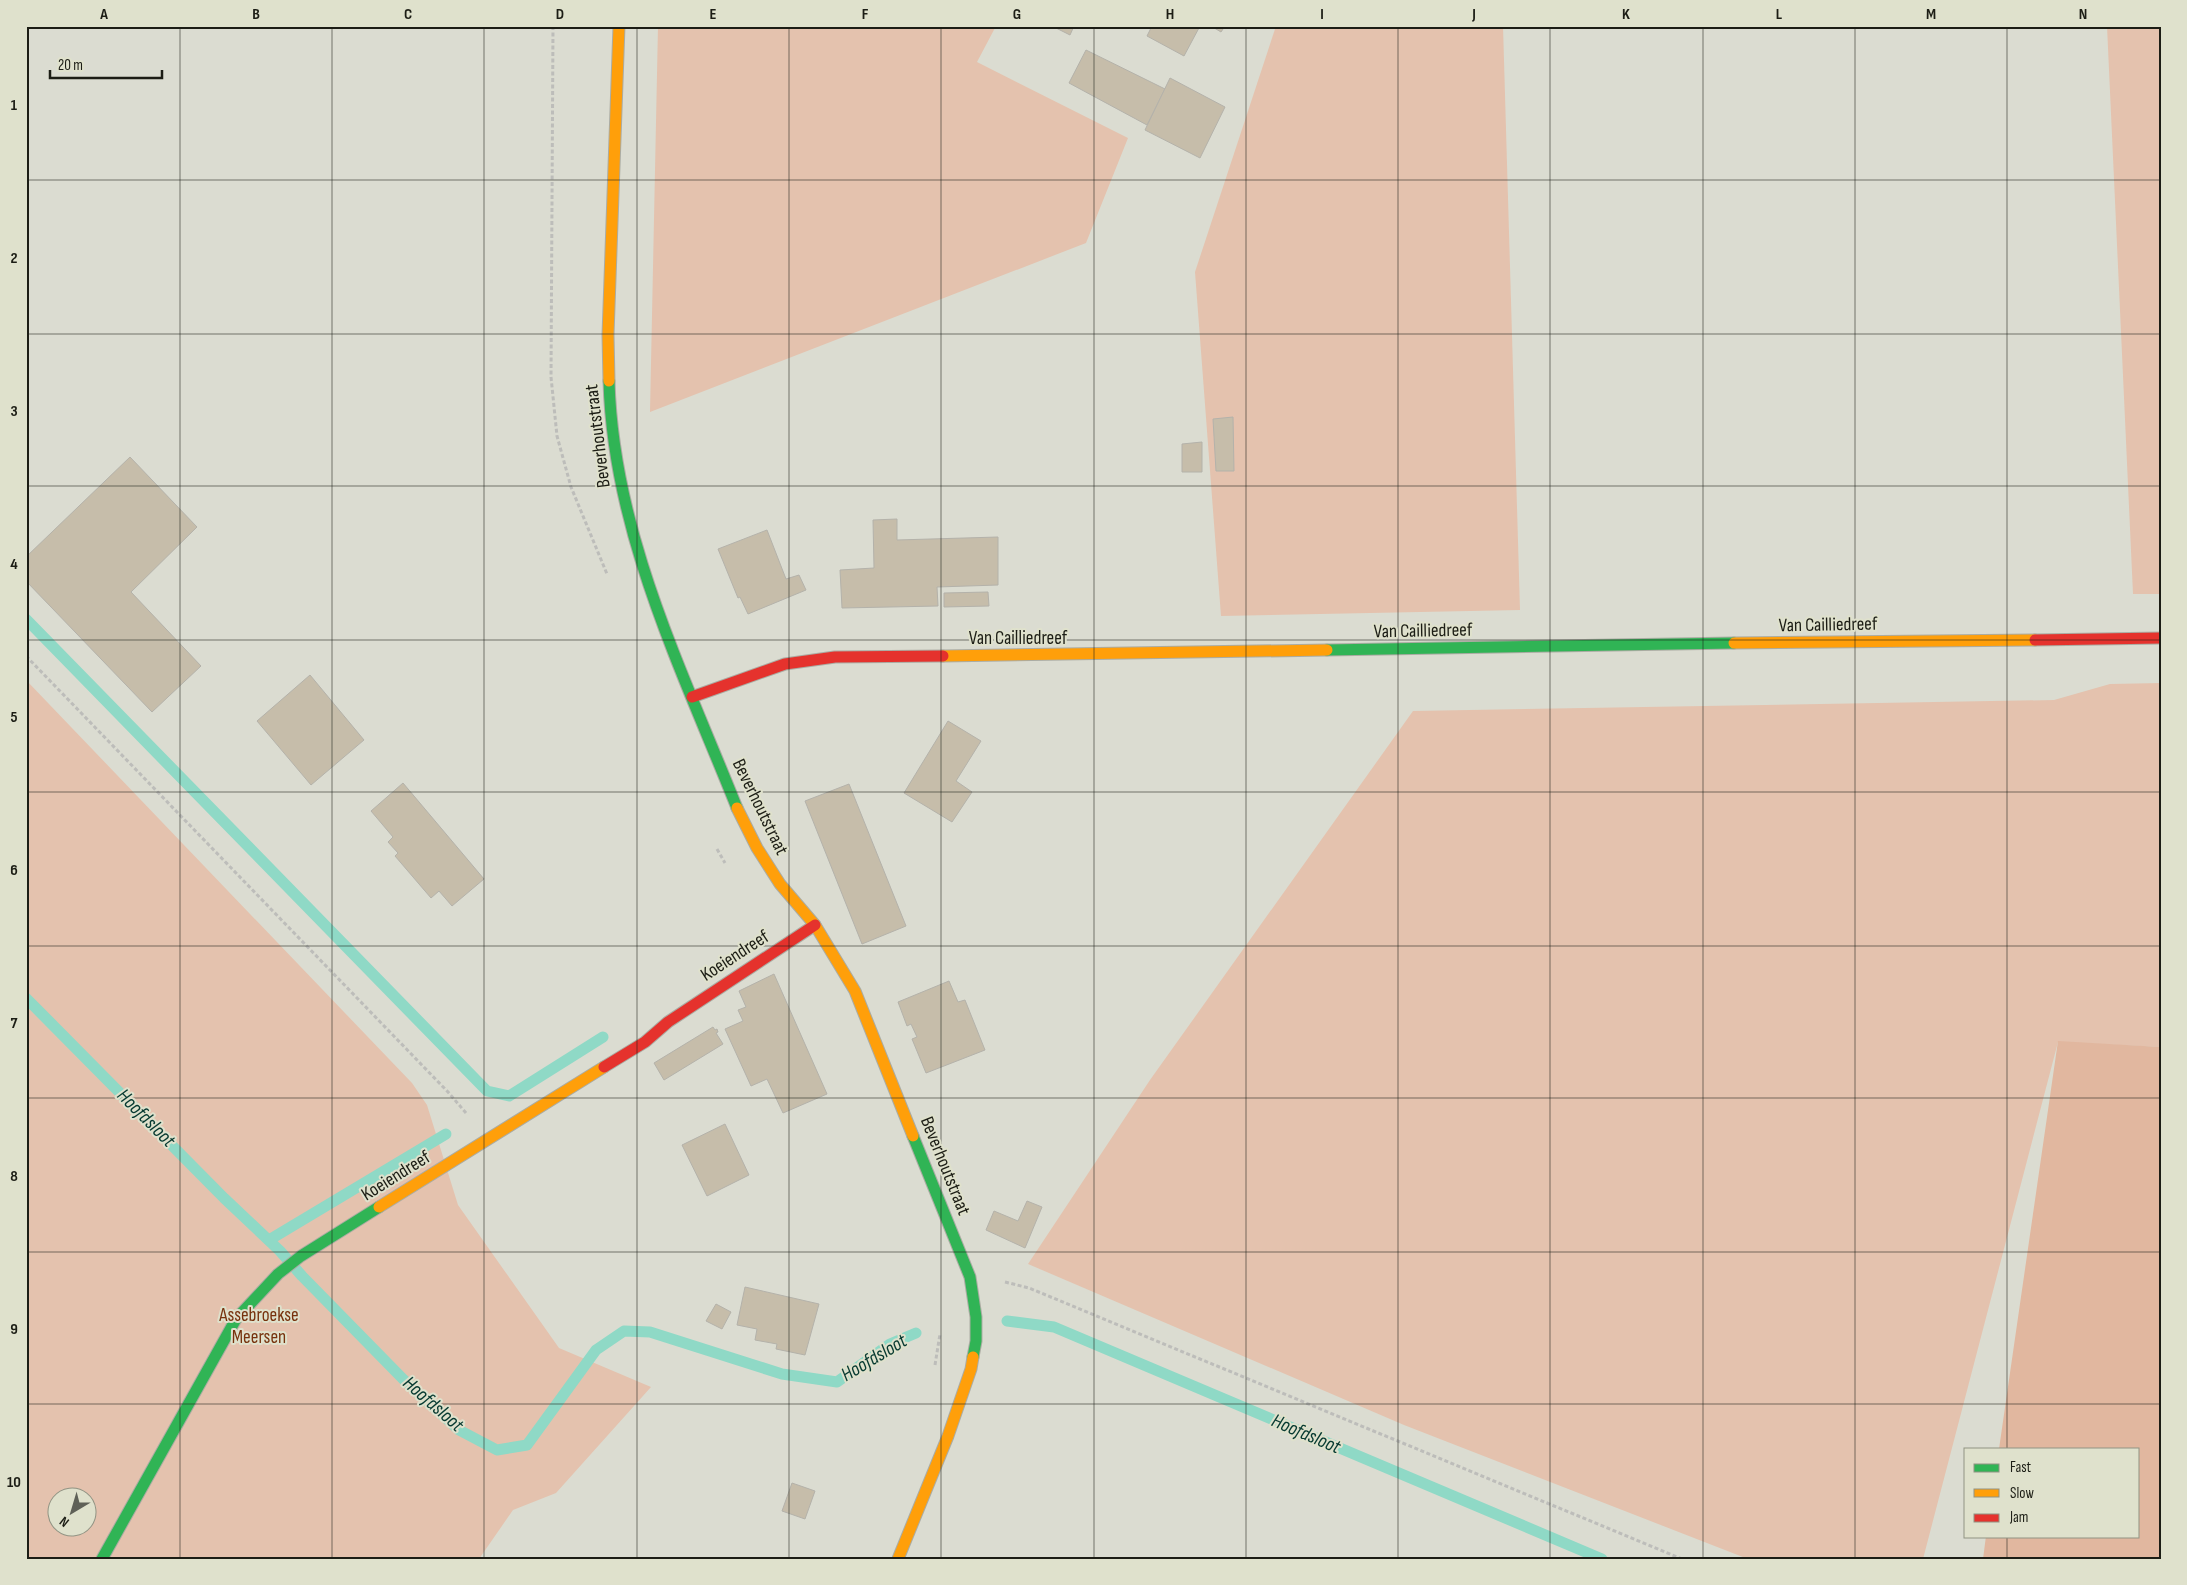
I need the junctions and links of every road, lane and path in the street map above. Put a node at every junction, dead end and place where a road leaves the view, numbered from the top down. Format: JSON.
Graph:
{"nodes":[{"id":1,"x":619,"y":26,"type":"edge"},
{"id":2,"x":2161,"y":638,"type":"edge"},
{"id":3,"x":26,"y":656,"type":"edge"},
{"id":4,"x":692,"y":697,"type":"junction"},
{"id":5,"x":815,"y":925,"type":"junction"},
{"id":6,"x":488,"y":1140,"type":"junction"},
{"id":7,"x":970,"y":1277,"type":"junction"},
{"id":8,"x":102,"y":1559,"type":"edge"},
{"id":9,"x":898,"y":1559,"type":"edge"},
{"id":10,"x":1682,"y":1559,"type":"edge"}],
"edges":[{"from":1,"to":4,"type":"street","name":"Beverhoutstraat"},
{"from":2,"to":4,"type":"street","name":"Van Cailliedreef"},
{"from":3,"to":6,"type":"path"},
{"from":4,"to":5,"type":"street","name":"Beverhoutstraat"},
{"from":5,"to":6,"type":"street","name":"Koeiendreef"},
{"from":5,"to":7,"type":"street","name":"Beverhoutstraat"},
{"from":6,"to":8,"type":"street","name":"Koeiendreef"},
{"from":7,"to":9,"type":"street","name":"Beverhoutstraat"},
{"from":7,"to":10,"type":"path"}]}
